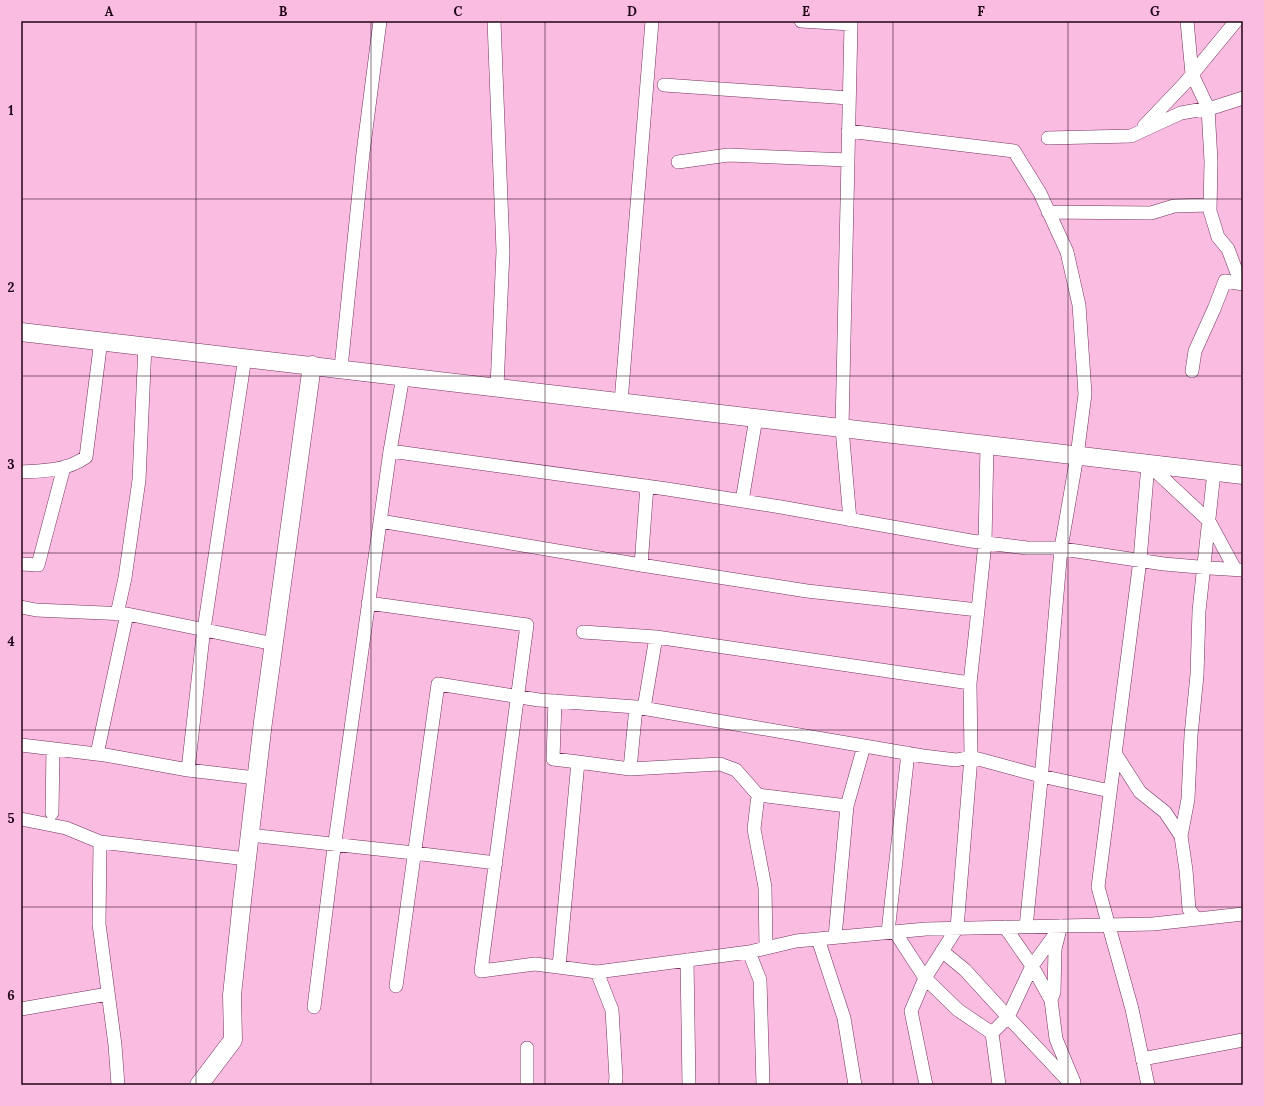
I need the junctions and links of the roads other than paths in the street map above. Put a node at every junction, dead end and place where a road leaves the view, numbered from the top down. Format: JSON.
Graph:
{"nodes":[{"id":1,"x":380,"y":21,"type":"edge"},
{"id":2,"x":494,"y":21,"type":"edge"},
{"id":3,"x":652,"y":21,"type":"edge"},
{"id":4,"x":801,"y":21,"type":"edge"},
{"id":5,"x":1187,"y":21,"type":"edge"},
{"id":6,"x":1236,"y":21,"type":"edge"},
{"id":7,"x":853,"y":22,"type":"edge"},
{"id":8,"x":1192,"y":74,"type":"junction"},
{"id":9,"x":664,"y":85,"type":"dead end"},
{"id":10,"x":849,"y":98,"type":"junction"},
{"id":11,"x":1243,"y":98,"type":"edge"},
{"id":12,"x":1208,"y":108,"type":"junction"},
{"id":13,"x":848,"y":131,"type":"junction"},
{"id":14,"x":1131,"y":136,"type":"junction"},
{"id":15,"x":1048,"y":138,"type":"dead end"},
{"id":16,"x":848,"y":160,"type":"junction"},
{"id":17,"x":678,"y":162,"type":"dead end"},
{"id":18,"x":1210,"y":205,"type":"junction"},
{"id":19,"x":1048,"y":212,"type":"junction"},
{"id":20,"x":1240,"y":278,"type":"edge"},
{"id":21,"x":21,"y":332,"type":"edge"},
{"id":22,"x":101,"y":340,"type":"junction"},
{"id":23,"x":145,"y":345,"type":"junction"},
{"id":24,"x":245,"y":357,"type":"junction"},
{"id":25,"x":312,"y":365,"type":"junction"},
{"id":26,"x":341,"y":368,"type":"junction"},
{"id":27,"x":1192,"y":371,"type":"dead end"},
{"id":28,"x":403,"y":376,"type":"junction"},
{"id":29,"x":496,"y":387,"type":"junction"},
{"id":30,"x":621,"y":402,"type":"junction"},
{"id":31,"x":756,"y":418,"type":"junction"},
{"id":32,"x":842,"y":428,"type":"junction"},
{"id":33,"x":987,"y":445,"type":"junction"},
{"id":34,"x":390,"y":451,"type":"junction"},
{"id":35,"x":1077,"y":456,"type":"junction"},
{"id":36,"x":1148,"y":464,"type":"junction"},
{"id":37,"x":64,"y":468,"type":"junction"},
{"id":38,"x":21,"y":472,"type":"edge"},
{"id":39,"x":1214,"y":472,"type":"junction"},
{"id":40,"x":1243,"y":475,"type":"edge"},
{"id":41,"x":646,"y":486,"type":"junction"},
{"id":42,"x":742,"y":501,"type":"junction"},
{"id":43,"x":850,"y":520,"type":"junction"},
{"id":44,"x":380,"y":521,"type":"junction"},
{"id":45,"x":1209,"y":521,"type":"junction"},
{"id":46,"x":985,"y":543,"type":"junction"},
{"id":47,"x":1061,"y":548,"type":"junction"},
{"id":48,"x":1140,"y":560,"type":"junction"},
{"id":49,"x":21,"y":564,"type":"edge"},
{"id":50,"x":640,"y":565,"type":"junction"},
{"id":51,"x":1204,"y":568,"type":"junction"},
{"id":52,"x":1239,"y":570,"type":"edge"},
{"id":53,"x":368,"y":603,"type":"junction"},
{"id":54,"x":21,"y":607,"type":"edge"},
{"id":55,"x":978,"y":610,"type":"junction"},
{"id":56,"x":122,"y":614,"type":"junction"},
{"id":57,"x":204,"y":631,"type":"junction"},
{"id":58,"x":583,"y":632,"type":"dead end"},
{"id":59,"x":656,"y":637,"type":"junction"},
{"id":60,"x":274,"y":644,"type":"junction"},
{"id":61,"x":970,"y":683,"type":"junction"},
{"id":62,"x":518,"y":697,"type":"junction"},
{"id":63,"x":555,"y":701,"type":"junction"},
{"id":64,"x":640,"y":707,"type":"junction"},
{"id":65,"x":21,"y":745,"type":"edge"},
{"id":66,"x":864,"y":746,"type":"junction"},
{"id":67,"x":53,"y":749,"type":"junction"},
{"id":68,"x":908,"y":753,"type":"junction"},
{"id":69,"x":1115,"y":753,"type":"junction"},
{"id":70,"x":97,"y":754,"type":"junction"},
{"id":71,"x":971,"y":758,"type":"junction"},
{"id":72,"x":578,"y":762,"type":"junction"},
{"id":73,"x":630,"y":769,"type":"junction"},
{"id":74,"x":188,"y":770,"type":"junction"},
{"id":75,"x":1041,"y":776,"type":"junction"},
{"id":76,"x":256,"y":778,"type":"junction"},
{"id":77,"x":1110,"y":791,"type":"junction"},
{"id":78,"x":758,"y":795,"type":"junction"},
{"id":79,"x":847,"y":806,"type":"junction"},
{"id":80,"x":52,"y":813,"type":"dead end"},
{"id":81,"x":21,"y":819,"type":"edge"},
{"id":82,"x":250,"y":835,"type":"junction"},
{"id":83,"x":1181,"y":836,"type":"junction"},
{"id":84,"x":100,"y":842,"type":"junction"},
{"id":85,"x":334,"y":845,"type":"junction"},
{"id":86,"x":414,"y":853,"type":"junction"},
{"id":87,"x":247,"y":859,"type":"junction"},
{"id":88,"x":496,"y":863,"type":"junction"},
{"id":89,"x":1243,"y":914,"type":"edge"},
{"id":90,"x":1196,"y":919,"type":"junction"},
{"id":91,"x":1110,"y":925,"type":"junction"},
{"id":92,"x":1061,"y":926,"type":"junction"},
{"id":93,"x":1005,"y":927,"type":"junction"},
{"id":94,"x":1026,"y":927,"type":"junction"},
{"id":95,"x":957,"y":928,"type":"junction"},
{"id":96,"x":892,"y":932,"type":"junction"},
{"id":97,"x":835,"y":937,"type":"junction"},
{"id":98,"x":818,"y":939,"type":"junction"},
{"id":99,"x":766,"y":948,"type":"junction"},
{"id":100,"x":942,"y":951,"type":"junction"},
{"id":101,"x":749,"y":952,"type":"junction"},
{"id":102,"x":687,"y":960,"type":"junction"},
{"id":103,"x":1032,"y":966,"type":"junction"},
{"id":104,"x":560,"y":967,"type":"junction"},
{"id":105,"x":597,"y":972,"type":"junction"},
{"id":106,"x":925,"y":978,"type":"junction"},
{"id":107,"x":396,"y":986,"type":"dead end"},
{"id":108,"x":108,"y":994,"type":"junction"},
{"id":109,"x":1051,"y":1000,"type":"junction"},
{"id":110,"x":314,"y":1007,"type":"dead end"},
{"id":111,"x":21,"y":1009,"type":"edge"},
{"id":112,"x":1008,"y":1017,"type":"junction"},
{"id":113,"x":992,"y":1033,"type":"junction"},
{"id":114,"x":1243,"y":1040,"type":"edge"},
{"id":115,"x":527,"y":1048,"type":"dead end"},
{"id":116,"x":1142,"y":1059,"type":"junction"},
{"id":117,"x":118,"y":1085,"type":"edge"},
{"id":118,"x":199,"y":1085,"type":"edge"},
{"id":119,"x":527,"y":1085,"type":"edge"},
{"id":120,"x":615,"y":1085,"type":"edge"},
{"id":121,"x":689,"y":1085,"type":"edge"},
{"id":122,"x":763,"y":1085,"type":"edge"},
{"id":123,"x":855,"y":1085,"type":"edge"},
{"id":124,"x":926,"y":1085,"type":"edge"},
{"id":125,"x":999,"y":1085,"type":"edge"},
{"id":126,"x":1074,"y":1085,"type":"edge"},
{"id":127,"x":1148,"y":1085,"type":"edge"}],
"edges":[{"from":1,"to":26,"type":"street"},
{"from":2,"to":29,"type":"street"},
{"from":3,"to":30,"type":"street"},
{"from":4,"to":7,"type":"street"},
{"from":5,"to":8,"type":"street"},
{"from":6,"to":8,"type":"street"},
{"from":7,"to":10,"type":"street"},
{"from":8,"to":12,"type":"street"},
{"from":8,"to":14,"type":"street"},
{"from":9,"to":10,"type":"street"},
{"from":10,"to":13,"type":"street"},
{"from":11,"to":12,"type":"street"},
{"from":12,"to":14,"type":"street"},
{"from":12,"to":18,"type":"street"},
{"from":13,"to":16,"type":"street"},
{"from":13,"to":19,"type":"street"},
{"from":14,"to":15,"type":"street"},
{"from":16,"to":17,"type":"street"},
{"from":16,"to":32,"type":"street"},
{"from":18,"to":19,"type":"street"},
{"from":18,"to":20,"type":"street"},
{"from":19,"to":35,"type":"street"},
{"from":20,"to":27,"type":"street"},
{"from":21,"to":22,"type":"main road"},
{"from":22,"to":23,"type":"main road"},
{"from":22,"to":37,"type":"street"},
{"from":23,"to":24,"type":"main road"},
{"from":23,"to":56,"type":"street"},
{"from":24,"to":25,"type":"main road"},
{"from":24,"to":57,"type":"street"},
{"from":25,"to":26,"type":"main road"},
{"from":25,"to":60,"type":"main road"},
{"from":26,"to":28,"type":"main road"},
{"from":28,"to":29,"type":"main road"},
{"from":28,"to":34,"type":"street"},
{"from":29,"to":30,"type":"main road"},
{"from":30,"to":31,"type":"main road"},
{"from":31,"to":32,"type":"main road"},
{"from":31,"to":42,"type":"street"},
{"from":32,"to":33,"type":"main road"},
{"from":32,"to":43,"type":"street"},
{"from":33,"to":35,"type":"main road"},
{"from":33,"to":46,"type":"street"},
{"from":34,"to":41,"type":"street"},
{"from":34,"to":44,"type":"street"},
{"from":35,"to":36,"type":"main road"},
{"from":35,"to":47,"type":"street"},
{"from":36,"to":39,"type":"main road"},
{"from":36,"to":45,"type":"street"},
{"from":36,"to":48,"type":"street"},
{"from":37,"to":38,"type":"street"},
{"from":37,"to":49,"type":"street"},
{"from":39,"to":40,"type":"main road"},
{"from":39,"to":45,"type":"street"},
{"from":41,"to":42,"type":"street"},
{"from":41,"to":50,"type":"street"},
{"from":42,"to":43,"type":"street"},
{"from":43,"to":46,"type":"street"},
{"from":44,"to":50,"type":"street"},
{"from":44,"to":53,"type":"street"},
{"from":45,"to":51,"type":"street"},
{"from":45,"to":52,"type":"street"},
{"from":46,"to":47,"type":"street"},
{"from":46,"to":55,"type":"street"},
{"from":47,"to":48,"type":"street"},
{"from":47,"to":75,"type":"street"},
{"from":48,"to":51,"type":"street"},
{"from":48,"to":69,"type":"street"},
{"from":50,"to":55,"type":"street"},
{"from":51,"to":52,"type":"street"},
{"from":51,"to":83,"type":"street"},
{"from":53,"to":62,"type":"street"},
{"from":53,"to":85,"type":"street"},
{"from":54,"to":56,"type":"street"},
{"from":55,"to":61,"type":"street"},
{"from":56,"to":57,"type":"street"},
{"from":56,"to":70,"type":"street"},
{"from":57,"to":60,"type":"street"},
{"from":57,"to":74,"type":"street"},
{"from":58,"to":59,"type":"street"},
{"from":59,"to":61,"type":"street"},
{"from":59,"to":64,"type":"street"},
{"from":60,"to":76,"type":"main road"},
{"from":61,"to":71,"type":"street"},
{"from":62,"to":63,"type":"street"},
{"from":62,"to":86,"type":"street"},
{"from":62,"to":88,"type":"street"},
{"from":63,"to":64,"type":"street"},
{"from":63,"to":72,"type":"street"},
{"from":64,"to":66,"type":"street"},
{"from":64,"to":73,"type":"street"},
{"from":65,"to":67,"type":"street"},
{"from":66,"to":68,"type":"street"},
{"from":66,"to":79,"type":"street"},
{"from":67,"to":70,"type":"street"},
{"from":67,"to":80,"type":"street"},
{"from":68,"to":71,"type":"street"},
{"from":68,"to":96,"type":"street"},
{"from":69,"to":77,"type":"street"},
{"from":69,"to":83,"type":"street"},
{"from":70,"to":74,"type":"street"},
{"from":71,"to":75,"type":"street"},
{"from":71,"to":95,"type":"street"},
{"from":72,"to":73,"type":"street"},
{"from":72,"to":104,"type":"street"},
{"from":73,"to":78,"type":"street"},
{"from":74,"to":76,"type":"street"},
{"from":75,"to":77,"type":"street"},
{"from":75,"to":94,"type":"street"},
{"from":76,"to":82,"type":"main road"},
{"from":77,"to":91,"type":"street"},
{"from":78,"to":79,"type":"street"},
{"from":78,"to":99,"type":"street"},
{"from":79,"to":97,"type":"street"},
{"from":81,"to":84,"type":"street"},
{"from":82,"to":85,"type":"street"},
{"from":82,"to":87,"type":"main road"},
{"from":83,"to":90,"type":"street"},
{"from":84,"to":87,"type":"street"},
{"from":84,"to":108,"type":"street"},
{"from":85,"to":86,"type":"street"},
{"from":85,"to":110,"type":"street"},
{"from":86,"to":88,"type":"street"},
{"from":86,"to":107,"type":"street"},
{"from":87,"to":118,"type":"main road"},
{"from":88,"to":104,"type":"street"},
{"from":89,"to":90,"type":"street"},
{"from":90,"to":91,"type":"street"},
{"from":91,"to":92,"type":"street"},
{"from":91,"to":116,"type":"street"},
{"from":92,"to":94,"type":"street"},
{"from":92,"to":103,"type":"street"},
{"from":92,"to":109,"type":"street"},
{"from":93,"to":94,"type":"street"},
{"from":93,"to":95,"type":"street"},
{"from":93,"to":103,"type":"street"},
{"from":95,"to":96,"type":"street"},
{"from":95,"to":100,"type":"street"},
{"from":96,"to":97,"type":"street"},
{"from":96,"to":106,"type":"street"},
{"from":97,"to":98,"type":"street"},
{"from":98,"to":99,"type":"street"},
{"from":98,"to":123,"type":"street"},
{"from":99,"to":101,"type":"street"},
{"from":100,"to":106,"type":"street"},
{"from":100,"to":112,"type":"street"},
{"from":101,"to":102,"type":"street"},
{"from":101,"to":122,"type":"street"},
{"from":102,"to":105,"type":"street"},
{"from":102,"to":121,"type":"street"},
{"from":103,"to":109,"type":"street"},
{"from":103,"to":112,"type":"street"},
{"from":104,"to":105,"type":"street"},
{"from":105,"to":120,"type":"street"},
{"from":106,"to":113,"type":"street"},
{"from":106,"to":124,"type":"street"},
{"from":108,"to":111,"type":"street"},
{"from":108,"to":117,"type":"street"},
{"from":109,"to":126,"type":"street"},
{"from":112,"to":113,"type":"street"},
{"from":112,"to":126,"type":"street"},
{"from":113,"to":125,"type":"street"},
{"from":114,"to":116,"type":"street"},
{"from":115,"to":119,"type":"street"},
{"from":116,"to":127,"type":"street"}]}
